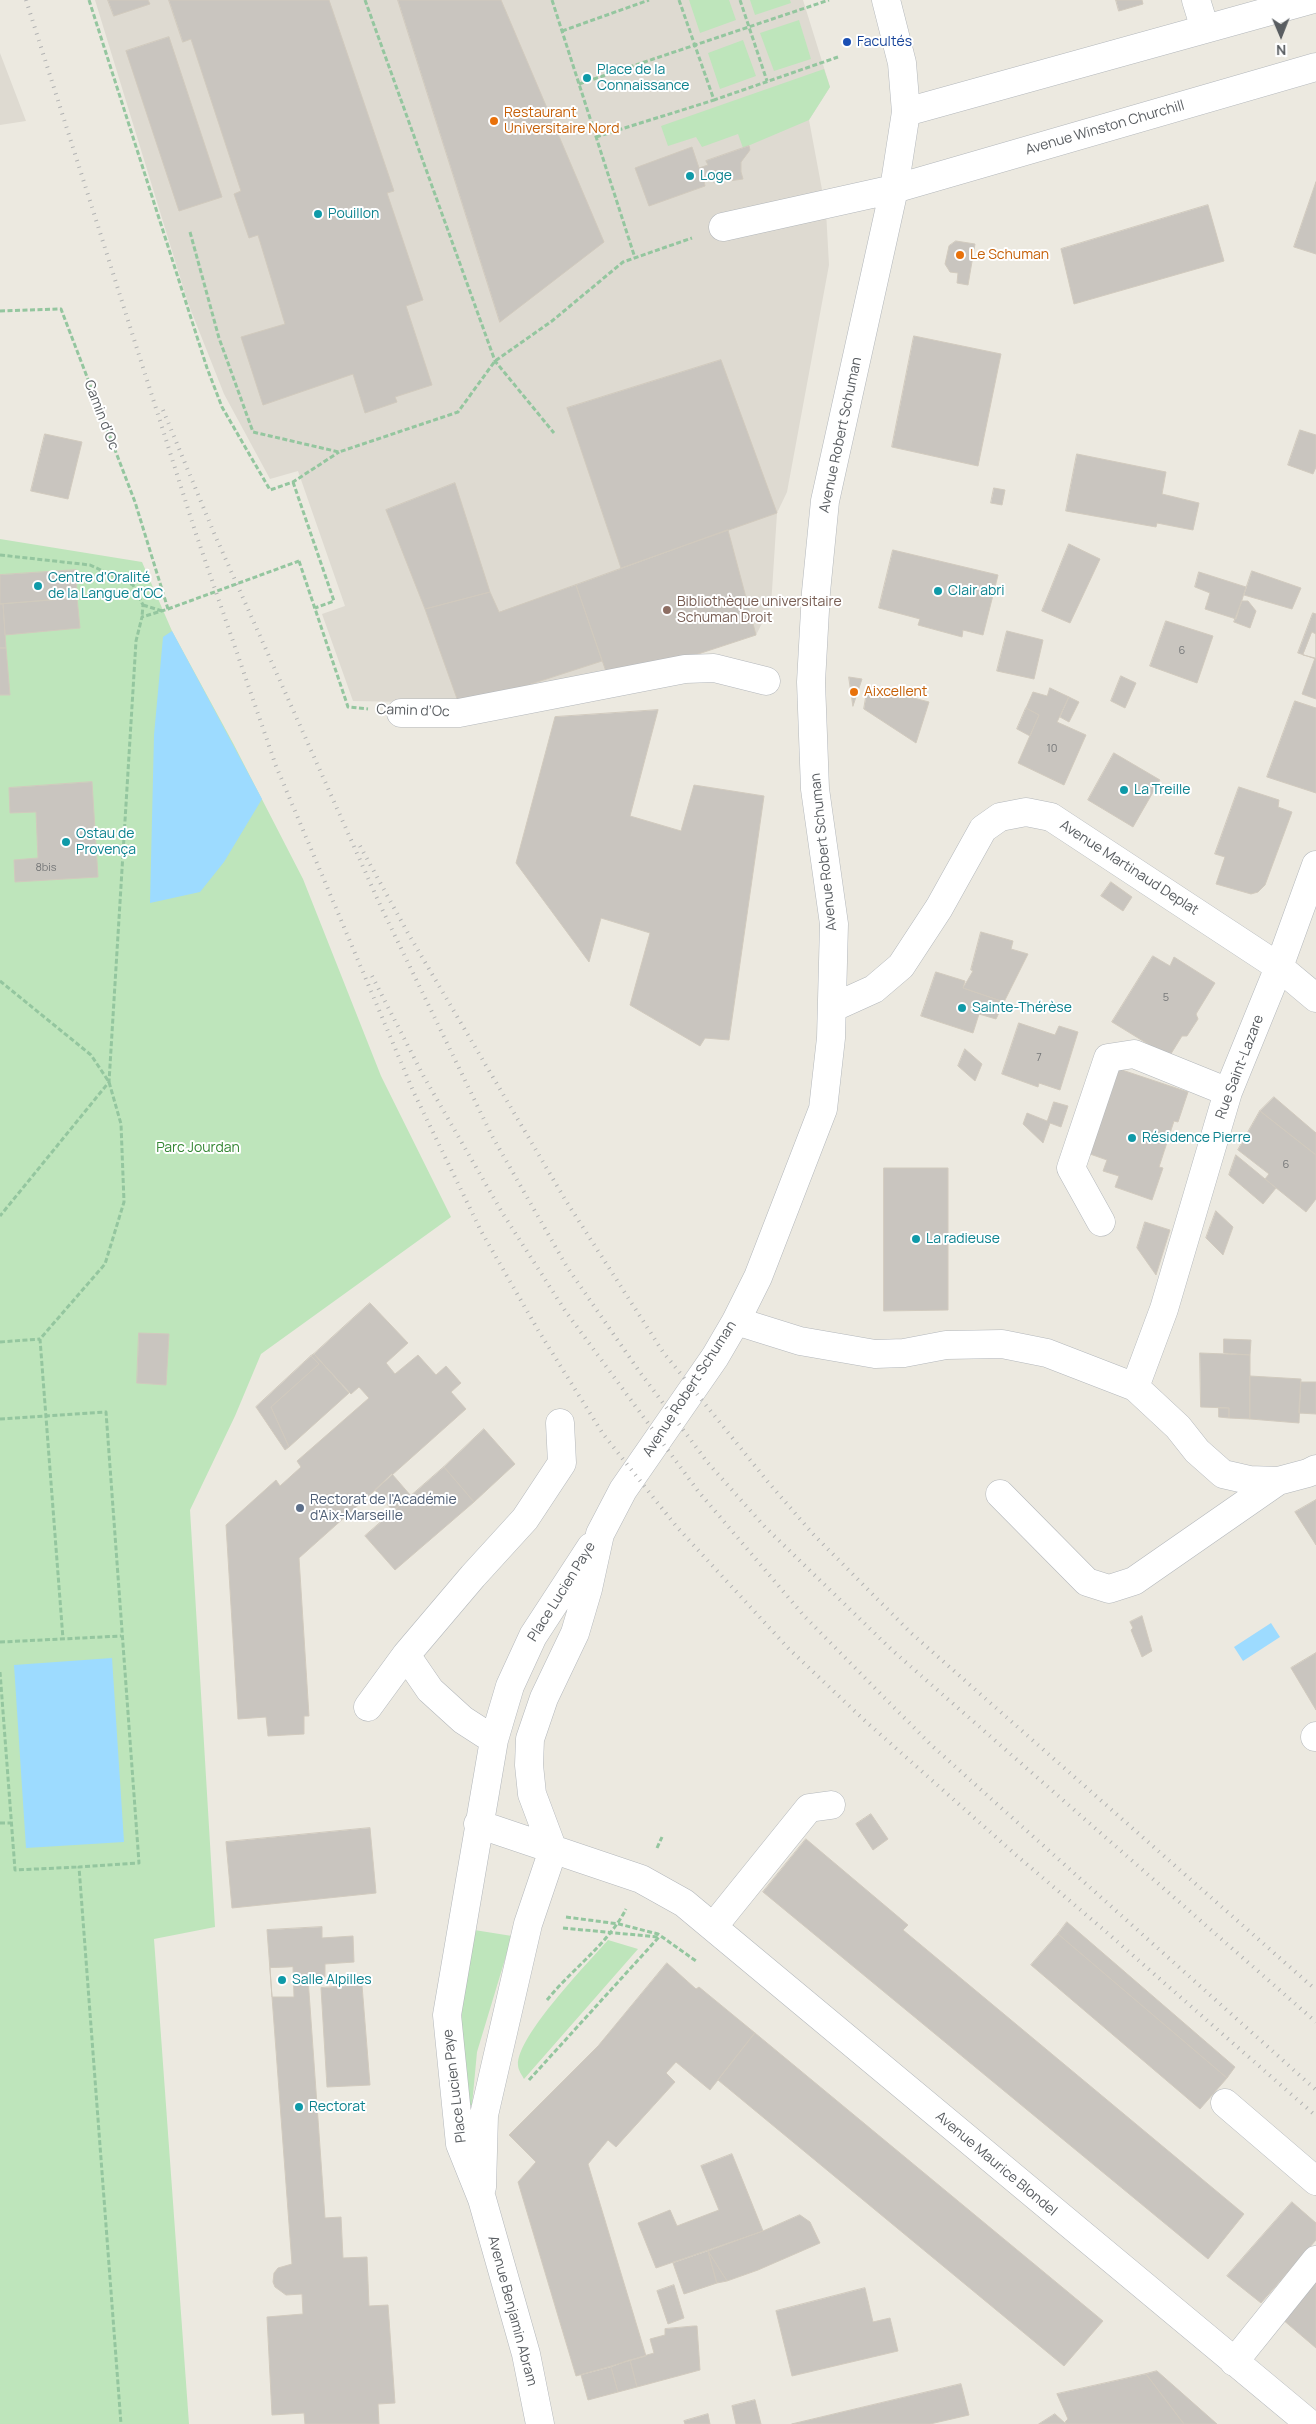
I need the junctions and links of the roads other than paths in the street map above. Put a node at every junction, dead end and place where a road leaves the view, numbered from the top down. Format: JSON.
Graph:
{"nodes":[{"id":1,"x":886,"y":0,"type":"edge"},
{"id":2,"x":1196,"y":0,"type":"edge"},
{"id":3,"x":1310,"y":0,"type":"edge"},
{"id":4,"x":1205,"y":29,"type":"junction"},
{"id":5,"x":1316,"y":67,"type":"edge"},
{"id":6,"x":906,"y":112,"type":"junction"},
{"id":7,"x":894,"y":189,"type":"junction"},
{"id":8,"x":723,"y":227,"type":"road end"},
{"id":9,"x":766,"y":681,"type":"dead end"},
{"id":10,"x":401,"y":713,"type":"road end"},
{"id":11,"x":1316,"y":865,"type":"edge"},
{"id":12,"x":1279,"y":967,"type":"junction"},
{"id":13,"x":1316,"y":998,"type":"edge"},
{"id":14,"x":832,"y":1008,"type":"junction"},
{"id":15,"x":1228,"y":1092,"type":"junction"},
{"id":16,"x":1100,"y":1222,"type":"dead end"},
{"id":17,"x":736,"y":1321,"type":"junction"},
{"id":18,"x":1135,"y":1387,"type":"junction"},
{"id":19,"x":560,"y":1423,"type":"dead end"},
{"id":20,"x":1316,"y":1469,"type":"edge"},
{"id":21,"x":1278,"y":1481,"type":"junction"},
{"id":22,"x":1000,"y":1494,"type":"dead end"},
{"id":23,"x":600,"y":1534,"type":"junction"},
{"id":24,"x":406,"y":1655,"type":"junction"},
{"id":25,"x":368,"y":1707,"type":"dead end"},
{"id":26,"x":494,"y":1740,"type":"junction"},
{"id":27,"x":831,"y":1805,"type":"dead end"},
{"id":28,"x":478,"y":1824,"type":"junction"},
{"id":29,"x":553,"y":1850,"type":"junction"},
{"id":30,"x":713,"y":1927,"type":"junction"},
{"id":31,"x":1225,"y":2103,"type":"dead end"},
{"id":32,"x":1316,"y":2182,"type":"edge"},
{"id":33,"x":482,"y":2199,"type":"junction"},
{"id":34,"x":1316,"y":2260,"type":"edge"},
{"id":35,"x":1234,"y":2362,"type":"junction"},
{"id":36,"x":540,"y":2424,"type":"edge"},
{"id":37,"x":1310,"y":2424,"type":"edge"}],
"edges":[{"from":1,"to":6,"type":"street","name":"Avenue Robert Schuman"},
{"from":2,"to":4,"type":"street"},
{"from":3,"to":4,"type":"street"},
{"from":4,"to":6,"type":"street"},
{"from":5,"to":7,"type":"street","name":"Avenue Winston Churchill"},
{"from":6,"to":7,"type":"street","name":"Avenue Robert Schuman"},
{"from":7,"to":8,"type":"street","name":"Avenue Winston Churchill"},
{"from":7,"to":14,"type":"street","name":"Avenue Robert Schuman"},
{"from":9,"to":10,"type":"street","name":"Camin d’Oc"},
{"from":11,"to":12,"type":"street","name":"Rue Saint-Lazare"},
{"from":12,"to":13,"type":"street","name":"Avenue Martinaud Deplat"},
{"from":12,"to":14,"type":"street","name":"Avenue Martinaud Deplat"},
{"from":12,"to":15,"type":"street","name":"Rue Saint-Lazare"},
{"from":14,"to":17,"type":"street","name":"Avenue Robert Schuman"},
{"from":15,"to":16,"type":"street"},
{"from":15,"to":18,"type":"street","name":"Rue Saint-Lazare"},
{"from":17,"to":18,"type":"street"},
{"from":17,"to":23,"type":"street","name":"Avenue Robert Schuman"},
{"from":18,"to":21,"type":"street"},
{"from":19,"to":24,"type":"street"},
{"from":20,"to":21,"type":"street"},
{"from":21,"to":22,"type":"street"},
{"from":23,"to":26,"type":"street","name":"Place Lucien Paye"},
{"from":23,"to":29,"type":"street","name":"Avenue Robert Schuman"},
{"from":24,"to":25,"type":"street"},
{"from":24,"to":26,"type":"street"},
{"from":26,"to":28,"type":"street","name":"Place Lucien Paye"},
{"from":27,"to":30,"type":"street"},
{"from":28,"to":29,"type":"street"},
{"from":28,"to":33,"type":"street","name":"Place Lucien Paye"},
{"from":29,"to":30,"type":"street","name":"Avenue Maurice Blondel"},
{"from":29,"to":33,"type":"street","name":"Place Lucien Paye"},
{"from":30,"to":35,"type":"street","name":"Avenue Maurice Blondel"},
{"from":31,"to":32,"type":"street"},
{"from":33,"to":36,"type":"street","name":"Avenue Benjamin Abram"},
{"from":34,"to":35,"type":"street"},
{"from":35,"to":37,"type":"street","name":"Avenue Maurice Blondel"}]}
